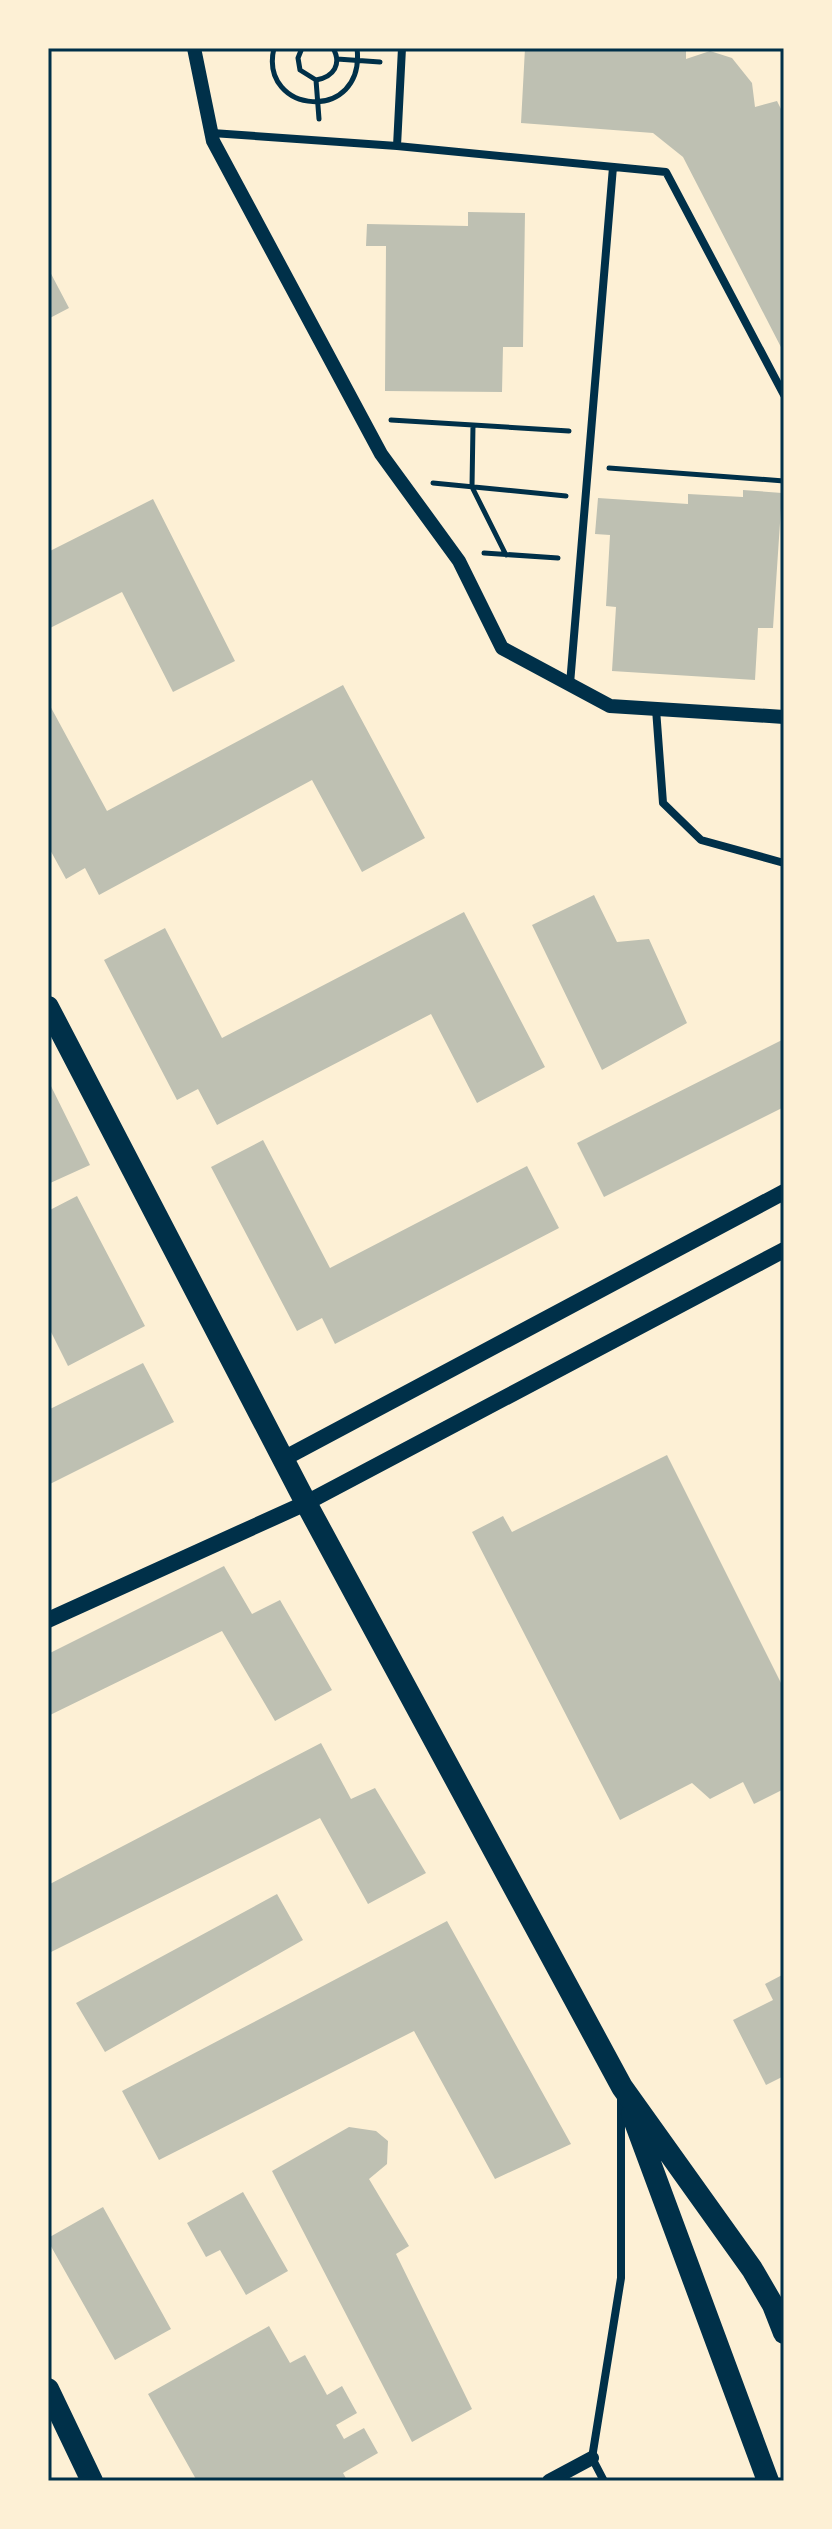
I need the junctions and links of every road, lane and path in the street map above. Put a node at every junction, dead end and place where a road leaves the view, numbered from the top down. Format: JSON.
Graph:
{"nodes":[{"id":1,"x":194,"y":48,"type":"edge"},
{"id":2,"x":274,"y":48,"type":"edge"},
{"id":3,"x":302,"y":48,"type":"edge"},
{"id":4,"x":333,"y":48,"type":"edge"},
{"id":5,"x":357,"y":48,"type":"edge"},
{"id":6,"x":402,"y":48,"type":"edge"},
{"id":7,"x":337,"y":59,"type":"junction"},
{"id":8,"x":359,"y":61,"type":"junction"},
{"id":9,"x":401,"y":63,"type":"junction"},
{"id":10,"x":316,"y":80,"type":"junction"},
{"id":11,"x":317,"y":102,"type":"junction"},
{"id":12,"x":212,"y":133,"type":"junction"},
{"id":13,"x":321,"y":141,"type":"junction"},
{"id":14,"x":397,"y":146,"type":"junction"},
{"id":15,"x":613,"y":167,"type":"junction"},
{"id":16,"x":784,"y":395,"type":"edge"},
{"id":17,"x":362,"y":418,"type":"junction"},
{"id":18,"x":473,"y":425,"type":"junction"},
{"id":19,"x":591,"y":433,"type":"junction"},
{"id":20,"x":588,"y":466,"type":"junction"},
{"id":21,"x":400,"y":480,"type":"junction"},
{"id":22,"x":784,"y":481,"type":"edge"},
{"id":23,"x":472,"y":487,"type":"junction"},
{"id":24,"x":585,"y":498,"type":"junction"},
{"id":25,"x":451,"y":551,"type":"junction"},
{"id":26,"x":506,"y":555,"type":"junction"},
{"id":27,"x":580,"y":560,"type":"junction"},
{"id":28,"x":570,"y":684,"type":"junction"},
{"id":29,"x":656,"y":709,"type":"junction"},
{"id":30,"x":784,"y":717,"type":"edge"},
{"id":31,"x":784,"y":863,"type":"edge"},
{"id":32,"x":48,"y":1007,"type":"edge"},
{"id":33,"x":784,"y":1192,"type":"edge"},
{"id":34,"x":784,"y":1250,"type":"edge"},
{"id":35,"x":283,"y":1459,"type":"junction"},
{"id":36,"x":306,"y":1503,"type":"junction"},
{"id":37,"x":48,"y":1620,"type":"edge"},
{"id":38,"x":622,"y":2087,"type":"junction"},
{"id":39,"x":784,"y":2333,"type":"edge"},
{"id":40,"x":48,"y":2389,"type":"edge"},
{"id":41,"x":592,"y":2458,"type":"junction"},
{"id":42,"x":92,"y":2481,"type":"edge"},
{"id":43,"x":549,"y":2481,"type":"edge"},
{"id":44,"x":604,"y":2481,"type":"edge"},
{"id":45,"x":768,"y":2481,"type":"edge"}],
"edges":[{"from":1,"to":12,"type":"street"},
{"from":2,"to":11,"type":"path"},
{"from":3,"to":10,"type":"path"},
{"from":4,"to":7,"type":"path"},
{"from":5,"to":8,"type":"path"},
{"from":6,"to":9,"type":"street"},
{"from":7,"to":8,"type":"path"},
{"from":7,"to":10,"type":"path"},
{"from":8,"to":9,"type":"path"},
{"from":8,"to":11,"type":"path"},
{"from":9,"to":14,"type":"street"},
{"from":10,"to":11,"type":"path"},
{"from":11,"to":13,"type":"path"},
{"from":12,"to":13,"type":"street"},
{"from":12,"to":17,"type":"street"},
{"from":13,"to":14,"type":"street"},
{"from":14,"to":15,"type":"street"},
{"from":15,"to":16,"type":"street"},
{"from":15,"to":19,"type":"street"},
{"from":17,"to":18,"type":"path"},
{"from":17,"to":21,"type":"street"},
{"from":18,"to":19,"type":"path"},
{"from":18,"to":23,"type":"path"},
{"from":19,"to":20,"type":"street"},
{"from":20,"to":22,"type":"path"},
{"from":20,"to":24,"type":"street"},
{"from":21,"to":23,"type":"path"},
{"from":21,"to":25,"type":"street"},
{"from":23,"to":24,"type":"path"},
{"from":23,"to":26,"type":"path"},
{"from":24,"to":27,"type":"street"},
{"from":25,"to":26,"type":"path"},
{"from":25,"to":28,"type":"street"},
{"from":26,"to":27,"type":"path"},
{"from":27,"to":28,"type":"street"},
{"from":28,"to":29,"type":"street"},
{"from":29,"to":30,"type":"street"},
{"from":29,"to":31,"type":"street"},
{"from":32,"to":35,"type":"highway"},
{"from":33,"to":35,"type":"main road"},
{"from":34,"to":36,"type":"main road"},
{"from":35,"to":36,"type":"highway"},
{"from":36,"to":37,"type":"main road"},
{"from":36,"to":38,"type":"highway"},
{"from":38,"to":39,"type":"highway"},
{"from":38,"to":41,"type":"street"},
{"from":38,"to":45,"type":"highway"},
{"from":40,"to":42,"type":"highway"},
{"from":41,"to":43,"type":"street"},
{"from":41,"to":44,"type":"street"}]}
